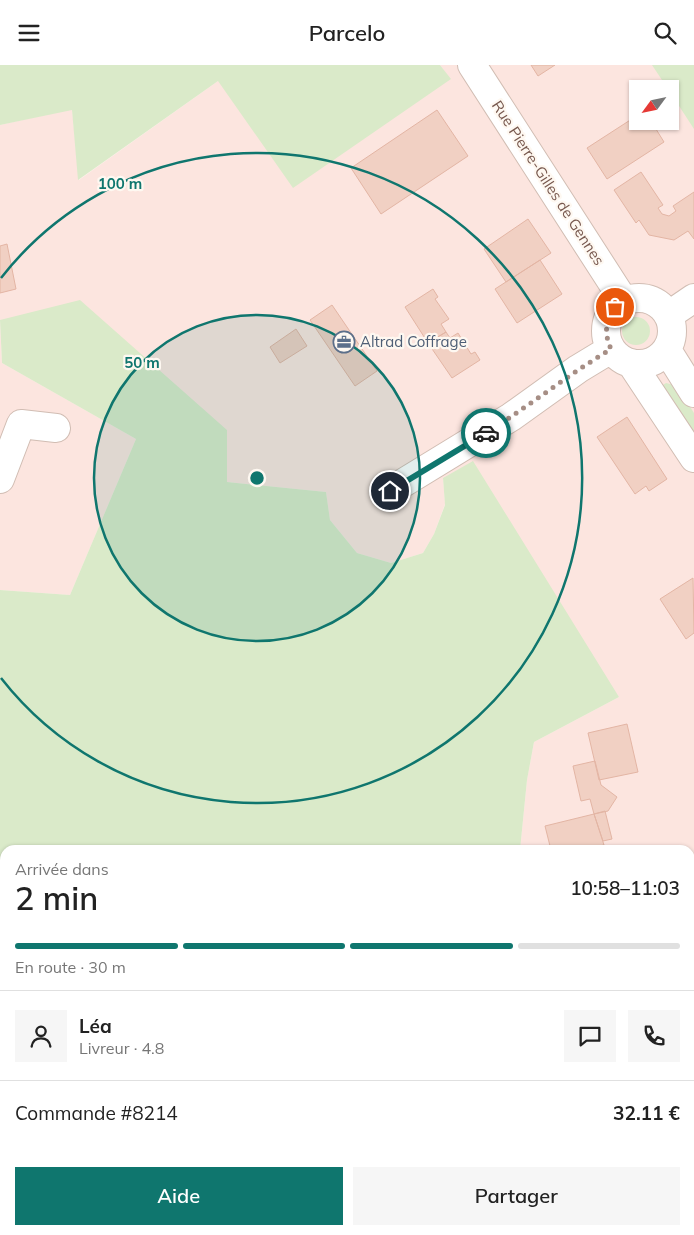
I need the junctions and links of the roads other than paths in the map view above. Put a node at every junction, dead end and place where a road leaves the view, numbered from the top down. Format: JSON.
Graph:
{"nodes":[{"id":1,"x":472,"y":65,"type":"edge"},
{"id":2,"x":694,"y":298,"type":"edge"},
{"id":3,"x":624,"y":301,"type":"junction"},
{"id":4,"x":669,"y":315,"type":"junction"},
{"id":5,"x":666,"y":350,"type":"junction"},
{"id":6,"x":621,"y":356,"type":"junction"},
{"id":7,"x":694,"y":393,"type":"edge"},
{"id":8,"x":56,"y":428,"type":"dead end"},
{"id":9,"x":694,"y":458,"type":"edge"},
{"id":10,"x":0,"y":479,"type":"edge"},
{"id":11,"x":390,"y":491,"type":"dead end"}],
"edges":[{"from":1,"to":3,"type":"street","name":"Rue Pierre-Gilles de Gennes"},
{"from":2,"to":4,"type":"street"},
{"from":3,"to":4,"type":"street"},
{"from":3,"to":6,"type":"street"},
{"from":4,"to":5,"type":"street"},
{"from":5,"to":6,"type":"street"},
{"from":5,"to":7,"type":"street"},
{"from":6,"to":9,"type":"street"},
{"from":6,"to":11,"type":"street"},
{"from":8,"to":10,"type":"street"}]}
